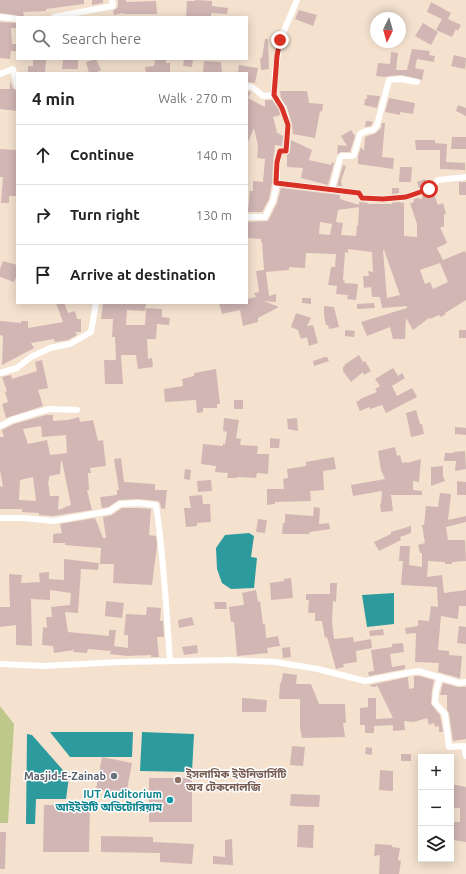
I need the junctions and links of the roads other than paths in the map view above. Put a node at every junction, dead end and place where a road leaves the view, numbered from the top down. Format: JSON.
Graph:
{"nodes":[{"id":1,"x":112,"y":0,"type":"edge"},
{"id":2,"x":297,"y":0,"type":"edge"},
{"id":3,"x":59,"y":16,"type":"edge"},
{"id":4,"x":0,"y":17,"type":"edge"},
{"id":5,"x":16,"y":19,"type":"edge"},
{"id":6,"x":0,"y":74,"type":"edge"},
{"id":7,"x":16,"y":82,"type":"edge"},
{"id":8,"x":417,"y":82,"type":"dead end"},
{"id":9,"x":248,"y":86,"type":"edge"},
{"id":10,"x":274,"y":95,"type":"junction"},
{"id":11,"x":466,"y":177,"type":"edge"},
{"id":12,"x":276,"y":183,"type":"junction"},
{"id":13,"x":332,"y":189,"type":"junction"},
{"id":14,"x":248,"y":217,"type":"edge"},
{"id":15,"x":96,"y":304,"type":"edge"},
{"id":16,"x":0,"y":373,"type":"edge"},
{"id":17,"x":77,"y":410,"type":"dead end"},
{"id":18,"x":0,"y":426,"type":"edge"},
{"id":19,"x":0,"y":518,"type":"edge"},
{"id":20,"x":170,"y":661,"type":"junction"},
{"id":21,"x":0,"y":664,"type":"edge"},
{"id":22,"x":440,"y":677,"type":"junction"},
{"id":23,"x":466,"y":682,"type":"edge"},
{"id":24,"x":466,"y":756,"type":"edge"}],
"edges":[{"from":1,"to":3,"type":"street"},
{"from":2,"to":10,"type":"street"},
{"from":4,"to":5,"type":"street"},
{"from":6,"to":7,"type":"street"},
{"from":8,"to":13,"type":"street"},
{"from":9,"to":10,"type":"street"},
{"from":10,"to":12,"type":"street"},
{"from":11,"to":13,"type":"street"},
{"from":12,"to":13,"type":"street"},
{"from":12,"to":14,"type":"street"},
{"from":15,"to":16,"type":"street"},
{"from":17,"to":18,"type":"street"},
{"from":19,"to":20,"type":"street"},
{"from":20,"to":21,"type":"street"},
{"from":20,"to":22,"type":"street"},
{"from":22,"to":23,"type":"street"},
{"from":22,"to":24,"type":"street"}]}
